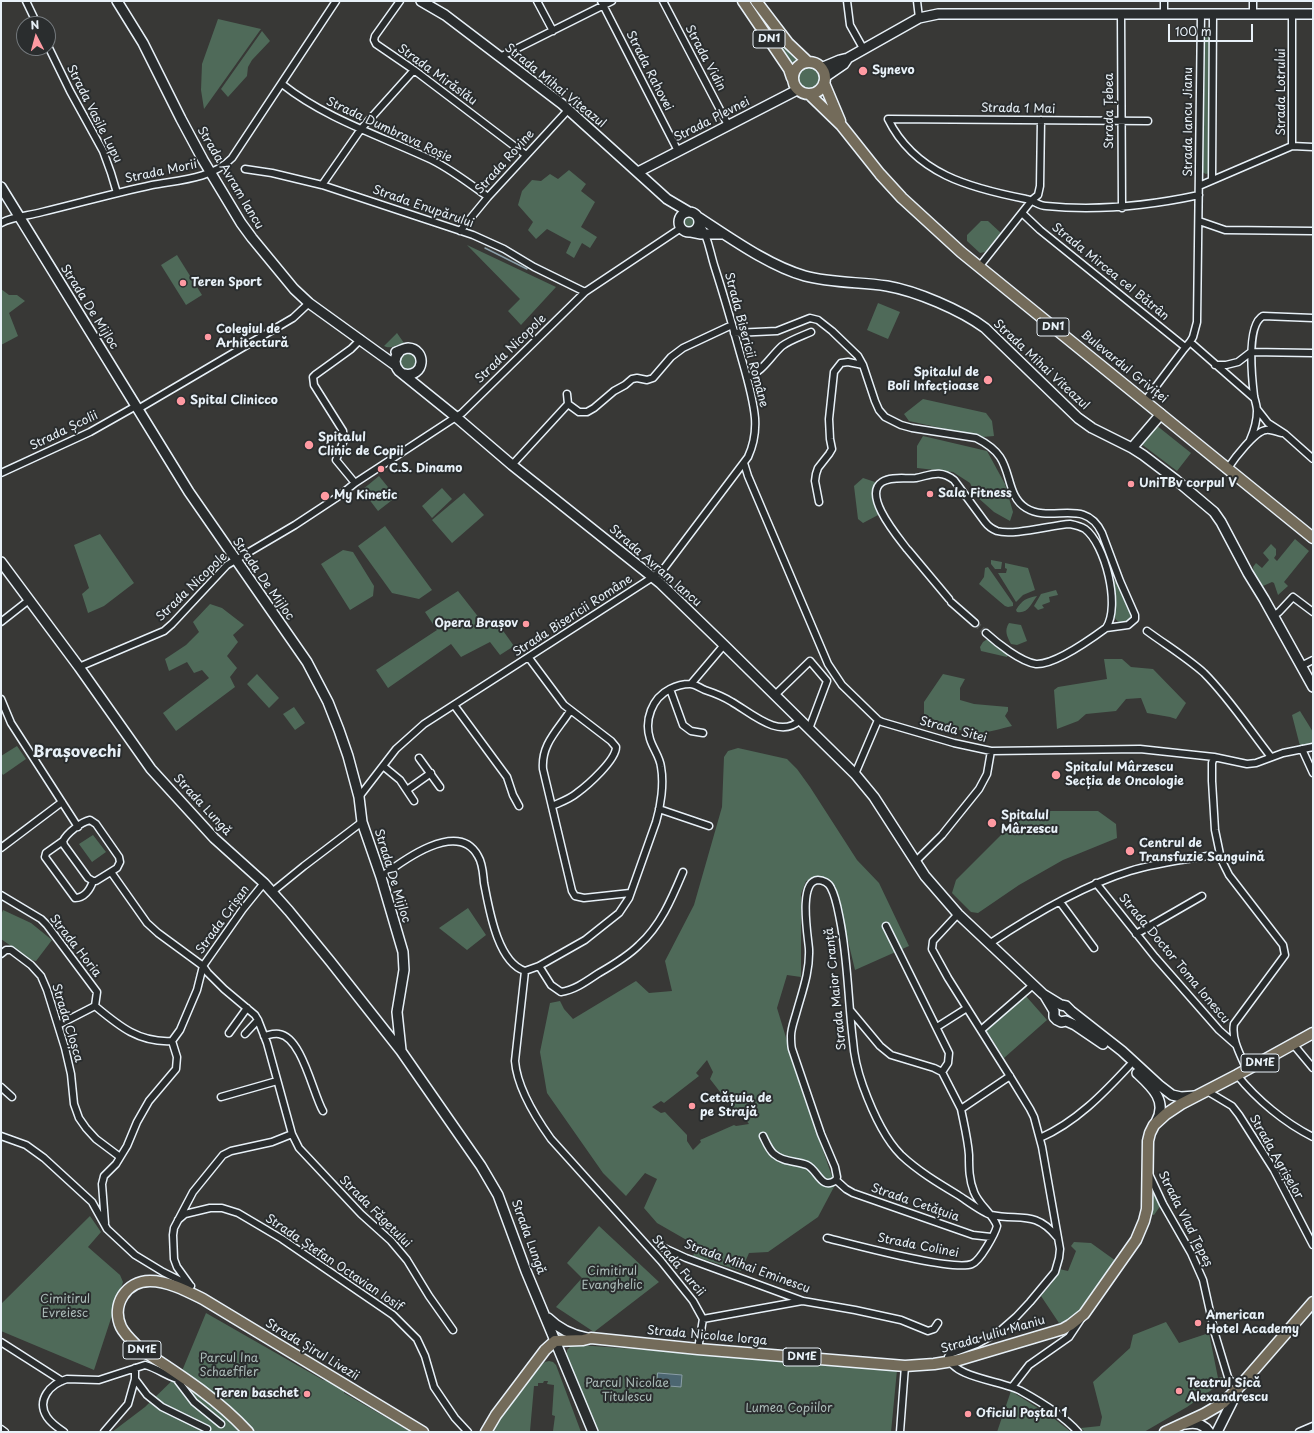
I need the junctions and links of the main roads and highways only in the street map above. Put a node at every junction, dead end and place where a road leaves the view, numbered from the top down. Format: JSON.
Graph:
{"nodes":[{"id":1,"x":743,"y":1,"type":"edge"},
{"id":2,"x":756,"y":1,"type":"edge"},
{"id":3,"x":808,"y":62,"type":"junction"},
{"id":4,"x":792,"y":78,"type":"junction"},
{"id":5,"x":825,"y":80,"type":"junction"},
{"id":6,"x":810,"y":95,"type":"junction"},
{"id":7,"x":841,"y":125,"type":"junction"},
{"id":8,"x":1313,"y":538,"type":"edge"},
{"id":9,"x":1313,"y":1034,"type":"edge"},
{"id":10,"x":1313,"y":1302,"type":"edge"},
{"id":11,"x":905,"y":1366,"type":"joint"},
{"id":12,"x":248,"y":1432,"type":"edge"},
{"id":13,"x":423,"y":1432,"type":"edge"},
{"id":14,"x":486,"y":1432,"type":"edge"},
{"id":15,"x":1165,"y":1432,"type":"edge"}],
"edges":[{"from":1,"to":4,"type":"main road","number":"DN1"},
{"from":2,"to":3,"type":"main road","number":"DN1"},
{"from":3,"to":4,"type":"main road"},
{"from":3,"to":5,"type":"main road","number":"DN1"},
{"from":4,"to":6,"type":"main road","number":"DN1"},
{"from":5,"to":6,"type":"main road"},
{"from":5,"to":7,"type":"main road","name":"Bulevardul Griviței","number":"DN1"},
{"from":6,"to":7,"type":"main road","name":"Bulevardul Griviței","number":"DN1"},
{"from":7,"to":8,"type":"main road","name":"Bulevardul Griviței","number":"DN1"},
{"from":9,"to":11,"type":"main road","name":"Strada Iuliu Maniu","number":"DN1E"},
{"from":10,"to":15,"type":"main road"},
{"from":11,"to":14,"type":"main road","name":"Strada Nicolae Iorga","number":"DN1E"},
{"from":12,"to":13,"type":"main road","name":"Strada Șirul Livezii","number":"DN1E"}]}
